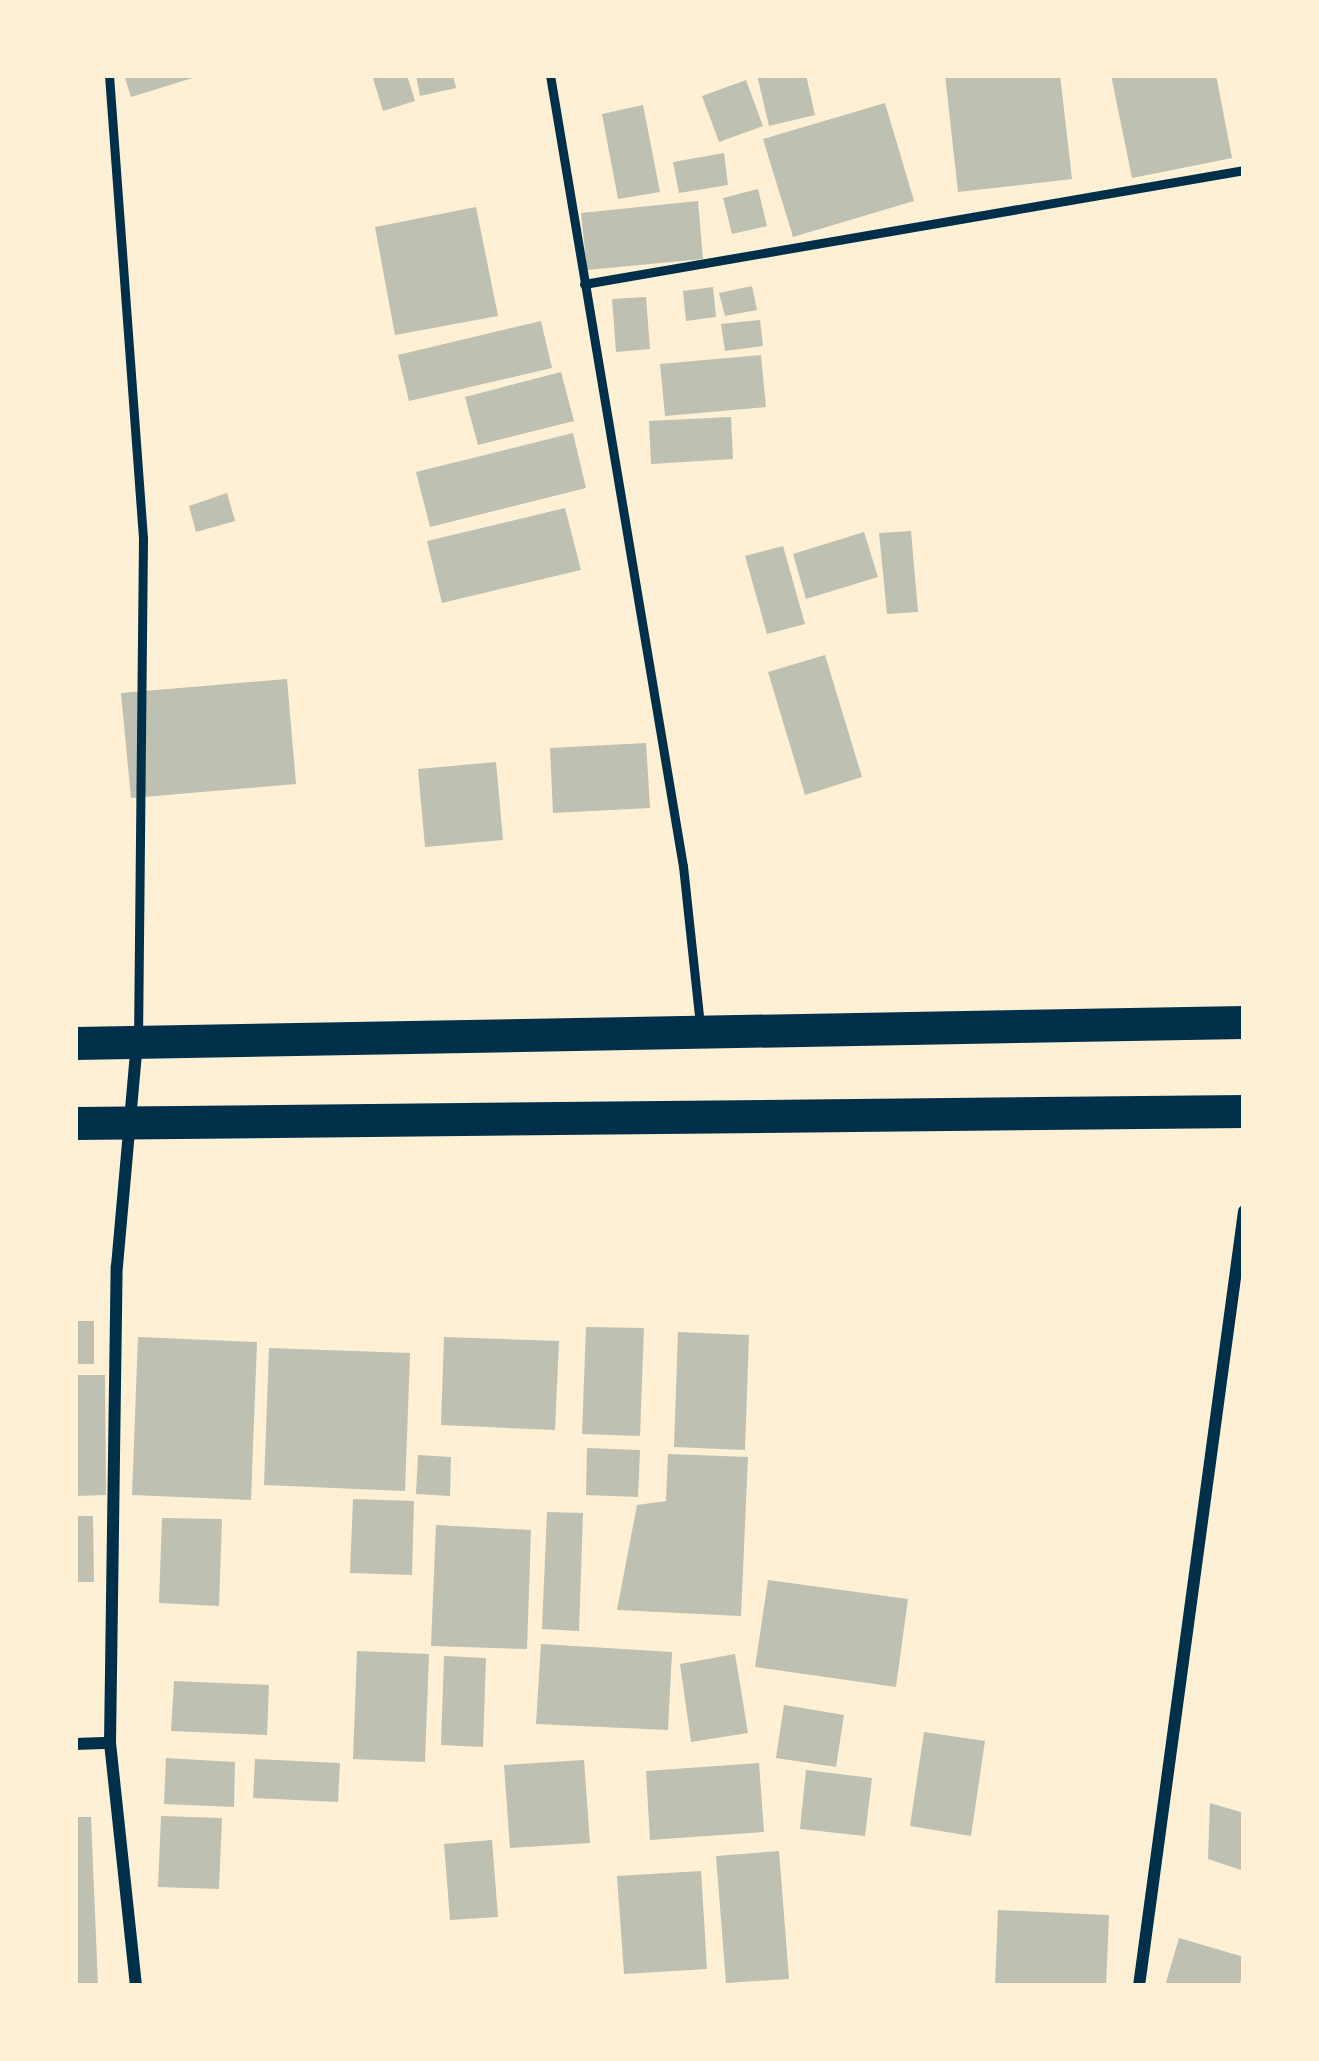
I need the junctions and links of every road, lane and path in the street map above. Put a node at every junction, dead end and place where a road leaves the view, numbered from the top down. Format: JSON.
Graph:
{"nodes":[{"id":1,"x":109,"y":75,"type":"edge"},
{"id":2,"x":550,"y":75,"type":"edge"},
{"id":3,"x":1244,"y":170,"type":"edge"},
{"id":4,"x":584,"y":284,"type":"junction"},
{"id":5,"x":1244,"y":1022,"type":"edge"},
{"id":6,"x":701,"y":1035,"type":"junction"},
{"id":7,"x":75,"y":1043,"type":"edge"},
{"id":8,"x":137,"y":1043,"type":"junction"},
{"id":9,"x":1244,"y":1111,"type":"edge"},
{"id":10,"x":129,"y":1122,"type":"junction"},
{"id":11,"x":75,"y":1123,"type":"edge"},
{"id":12,"x":1244,"y":1210,"type":"edge"},
{"id":13,"x":110,"y":1743,"type":"junction"},
{"id":14,"x":75,"y":1744,"type":"edge"},
{"id":15,"x":136,"y":1986,"type":"edge"},
{"id":16,"x":1139,"y":1986,"type":"edge"}],
"edges":[{"from":1,"to":8,"type":"lane"},
{"from":2,"to":4,"type":"lane"},
{"from":3,"to":4,"type":"lane"},
{"from":4,"to":6,"type":"lane"},
{"from":5,"to":6,"type":"highway"},
{"from":6,"to":8,"type":"highway"},
{"from":7,"to":8,"type":"highway"},
{"from":8,"to":10,"type":"street"},
{"from":9,"to":10,"type":"highway"},
{"from":10,"to":11,"type":"highway"},
{"from":10,"to":13,"type":"street"},
{"from":12,"to":16,"type":"street"},
{"from":13,"to":14,"type":"street"},
{"from":13,"to":15,"type":"street"}]}
